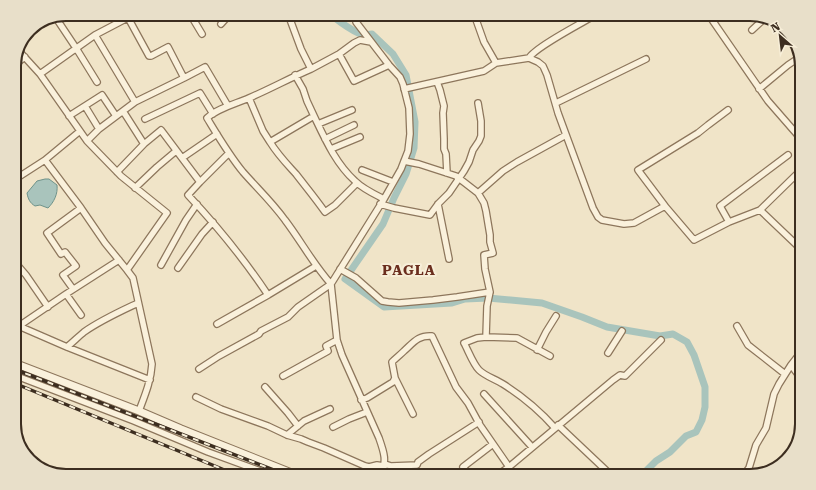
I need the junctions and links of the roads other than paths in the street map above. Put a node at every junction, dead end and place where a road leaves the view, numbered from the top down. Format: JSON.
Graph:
{"nodes":[{"id":1,"x":119,"y":21,"type":"edge"},
{"id":2,"x":131,"y":21,"type":"edge"},
{"id":3,"x":194,"y":21,"type":"edge"},
{"id":4,"x":224,"y":21,"type":"edge"},
{"id":5,"x":291,"y":21,"type":"edge"},
{"id":6,"x":356,"y":21,"type":"edge"},
{"id":7,"x":476,"y":21,"type":"edge"},
{"id":8,"x":585,"y":21,"type":"edge"},
{"id":9,"x":713,"y":21,"type":"edge"},
{"id":10,"x":59,"y":22,"type":"edge"},
{"id":11,"x":760,"y":22,"type":"edge"},
{"id":12,"x":221,"y":24,"type":"dead end"},
{"id":13,"x":752,"y":30,"type":"dead end"},
{"id":14,"x":202,"y":34,"type":"dead end"},
{"id":15,"x":95,"y":35,"type":"junction"},
{"id":16,"x":371,"y":42,"type":"junction"},
{"id":17,"x":76,"y":48,"type":"junction"},
{"id":18,"x":339,"y":54,"type":"junction"},
{"id":19,"x":23,"y":55,"type":"edge"},
{"id":20,"x":25,"y":57,"type":"junction"},
{"id":21,"x":529,"y":58,"type":"junction"},
{"id":22,"x":646,"y":59,"type":"dead end"},
{"id":23,"x":22,"y":60,"type":"edge"},
{"id":24,"x":795,"y":61,"type":"edge"},
{"id":25,"x":496,"y":63,"type":"junction"},
{"id":26,"x":389,"y":65,"type":"junction"},
{"id":27,"x":311,"y":69,"type":"junction"},
{"id":28,"x":40,"y":74,"type":"junction"},
{"id":29,"x":296,"y":75,"type":"junction"},
{"id":30,"x":184,"y":78,"type":"junction"},
{"id":31,"x":97,"y":82,"type":"dead end"},
{"id":32,"x":437,"y":82,"type":"junction"},
{"id":33,"x":404,"y":89,"type":"junction"},
{"id":34,"x":759,"y":89,"type":"junction"},
{"id":35,"x":249,"y":98,"type":"junction"},
{"id":36,"x":135,"y":102,"type":"junction"},
{"id":37,"x":478,"y":103,"type":"dead end"},
{"id":38,"x":556,"y":103,"type":"junction"},
{"id":39,"x":86,"y":106,"type":"junction"},
{"id":40,"x":228,"y":106,"type":"junction"},
{"id":41,"x":124,"y":110,"type":"junction"},
{"id":42,"x":352,"y":110,"type":"dead end"},
{"id":43,"x":728,"y":110,"type":"dead end"},
{"id":44,"x":213,"y":114,"type":"junction"},
{"id":45,"x":69,"y":116,"type":"junction"},
{"id":46,"x":116,"y":116,"type":"junction"},
{"id":47,"x":314,"y":116,"type":"junction"},
{"id":48,"x":145,"y":119,"type":"dead end"},
{"id":49,"x":318,"y":124,"type":"junction"},
{"id":50,"x":354,"y":125,"type":"dead end"},
{"id":51,"x":795,"y":127,"type":"edge"},
{"id":52,"x":99,"y":129,"type":"junction"},
{"id":53,"x":80,"y":131,"type":"junction"},
{"id":54,"x":217,"y":134,"type":"junction"},
{"id":55,"x":566,"y":135,"type":"junction"},
{"id":56,"x":360,"y":137,"type":"dead end"},
{"id":57,"x":325,"y":139,"type":"junction"},
{"id":58,"x":87,"y":141,"type":"junction"},
{"id":59,"x":270,"y":142,"type":"junction"},
{"id":60,"x":144,"y":144,"type":"junction"},
{"id":61,"x":331,"y":149,"type":"junction"},
{"id":62,"x":176,"y":151,"type":"junction"},
{"id":63,"x":229,"y":153,"type":"junction"},
{"id":64,"x":788,"y":155,"type":"dead end"},
{"id":65,"x":182,"y":158,"type":"junction"},
{"id":66,"x":45,"y":160,"type":"junction"},
{"id":67,"x":404,"y":161,"type":"junction"},
{"id":68,"x":362,"y":170,"type":"dead end"},
{"id":69,"x":117,"y":172,"type":"junction"},
{"id":70,"x":447,"y":172,"type":"junction"},
{"id":71,"x":21,"y":175,"type":"edge"},
{"id":72,"x":795,"y":176,"type":"edge"},
{"id":73,"x":459,"y":178,"type":"junction"},
{"id":74,"x":200,"y":182,"type":"junction"},
{"id":75,"x":393,"y":182,"type":"junction"},
{"id":76,"x":357,"y":183,"type":"junction"},
{"id":77,"x":135,"y":188,"type":"junction"},
{"id":78,"x":478,"y":192,"type":"junction"},
{"id":79,"x":382,"y":202,"type":"junction"},
{"id":80,"x":197,"y":204,"type":"junction"},
{"id":81,"x":438,"y":204,"type":"junction"},
{"id":82,"x":665,"y":206,"type":"junction"},
{"id":83,"x":81,"y":208,"type":"junction"},
{"id":84,"x":760,"y":210,"type":"junction"},
{"id":85,"x":213,"y":222,"type":"junction"},
{"id":86,"x":729,"y":222,"type":"junction"},
{"id":87,"x":795,"y":243,"type":"edge"},
{"id":88,"x":449,"y":259,"type":"dead end"},
{"id":89,"x":119,"y":260,"type":"junction"},
{"id":90,"x":161,"y":265,"type":"dead end"},
{"id":91,"x":316,"y":266,"type":"junction"},
{"id":92,"x":178,"y":268,"type":"dead end"},
{"id":93,"x":21,"y":269,"type":"edge"},
{"id":94,"x":127,"y":270,"type":"junction"},
{"id":95,"x":342,"y":270,"type":"junction"},
{"id":96,"x":331,"y":284,"type":"junction"},
{"id":97,"x":73,"y":289,"type":"junction"},
{"id":98,"x":490,"y":292,"type":"junction"},
{"id":99,"x":66,"y":294,"type":"junction"},
{"id":100,"x":268,"y":295,"type":"junction"},
{"id":101,"x":138,"y":303,"type":"junction"},
{"id":102,"x":48,"y":307,"type":"junction"},
{"id":103,"x":81,"y":315,"type":"dead end"},
{"id":104,"x":556,"y":316,"type":"dead end"},
{"id":105,"x":21,"y":323,"type":"edge"},
{"id":106,"x":218,"y":324,"type":"dead end"},
{"id":107,"x":738,"y":326,"type":"dead end"},
{"id":108,"x":21,"y":327,"type":"edge"},
{"id":109,"x":622,"y":331,"type":"dead end"},
{"id":110,"x":486,"y":337,"type":"junction"},
{"id":111,"x":337,"y":340,"type":"junction"},
{"id":112,"x":662,"y":340,"type":"dead end"},
{"id":113,"x":67,"y":347,"type":"junction"},
{"id":114,"x":537,"y":350,"type":"junction"},
{"id":115,"x":608,"y":353,"type":"dead end"},
{"id":116,"x":550,"y":356,"type":"dead end"},
{"id":117,"x":795,"y":360,"type":"edge"},
{"id":118,"x":791,"y":365,"type":"junction"},
{"id":119,"x":21,"y":366,"type":"edge"},
{"id":120,"x":199,"y":368,"type":"dead end"},
{"id":121,"x":795,"y":370,"type":"edge"},
{"id":122,"x":785,"y":374,"type":"junction"},
{"id":123,"x":283,"y":376,"type":"dead end"},
{"id":124,"x":21,"y":377,"type":"edge"},
{"id":125,"x":395,"y":378,"type":"junction"},
{"id":126,"x":150,"y":380,"type":"junction"},
{"id":127,"x":265,"y":387,"type":"dead end"},
{"id":128,"x":484,"y":394,"type":"dead end"},
{"id":129,"x":196,"y":398,"type":"dead end"},
{"id":130,"x":362,"y":400,"type":"junction"},
{"id":131,"x":330,"y":409,"type":"dead end"},
{"id":132,"x":139,"y":411,"type":"junction"},
{"id":133,"x":367,"y":412,"type":"junction"},
{"id":134,"x":413,"y":414,"type":"dead end"},
{"id":135,"x":479,"y":422,"type":"junction"},
{"id":136,"x":298,"y":426,"type":"junction"},
{"id":137,"x":333,"y":427,"type":"dead end"},
{"id":138,"x":557,"y":427,"type":"junction"},
{"id":139,"x":287,"y":435,"type":"junction"},
{"id":140,"x":493,"y":444,"type":"junction"},
{"id":141,"x":532,"y":447,"type":"junction"},
{"id":142,"x":385,"y":465,"type":"junction"},
{"id":143,"x":509,"y":467,"type":"junction"},
{"id":144,"x":255,"y":469,"type":"edge"},
{"id":145,"x":281,"y":469,"type":"edge"},
{"id":146,"x":384,"y":469,"type":"edge"},
{"id":147,"x":465,"y":469,"type":"edge"},
{"id":148,"x":506,"y":469,"type":"edge"},
{"id":149,"x":604,"y":469,"type":"edge"},
{"id":150,"x":748,"y":469,"type":"edge"}],
"edges":[{"from":1,"to":15,"type":"street"},
{"from":2,"to":30,"type":"street"},
{"from":3,"to":14,"type":"street"},
{"from":4,"to":12,"type":"street"},
{"from":5,"to":27,"type":"street"},
{"from":6,"to":16,"type":"street"},
{"from":7,"to":25,"type":"street"},
{"from":8,"to":21,"type":"street"},
{"from":9,"to":34,"type":"street"},
{"from":10,"to":17,"type":"street"},
{"from":11,"to":13,"type":"street"},
{"from":15,"to":17,"type":"street"},
{"from":15,"to":36,"type":"street"},
{"from":16,"to":18,"type":"street"},
{"from":16,"to":26,"type":"street"},
{"from":17,"to":28,"type":"street"},
{"from":17,"to":31,"type":"street"},
{"from":18,"to":26,"type":"street"},
{"from":18,"to":27,"type":"street"},
{"from":19,"to":20,"type":"street"},
{"from":20,"to":23,"type":"street"},
{"from":20,"to":28,"type":"street"},
{"from":21,"to":25,"type":"street"},
{"from":21,"to":38,"type":"street"},
{"from":22,"to":38,"type":"street"},
{"from":24,"to":34,"type":"street"},
{"from":25,"to":32,"type":"street"},
{"from":26,"to":33,"type":"street"},
{"from":27,"to":29,"type":"street"},
{"from":28,"to":45,"type":"street"},
{"from":29,"to":35,"type":"street"},
{"from":29,"to":47,"type":"street"},
{"from":30,"to":36,"type":"street"},
{"from":30,"to":40,"type":"street"},
{"from":32,"to":33,"type":"street"},
{"from":32,"to":70,"type":"street"},
{"from":33,"to":67,"type":"street"},
{"from":34,"to":51,"type":"street"},
{"from":35,"to":40,"type":"street"},
{"from":35,"to":59,"type":"street"},
{"from":36,"to":41,"type":"street"},
{"from":37,"to":73,"type":"street"},
{"from":38,"to":55,"type":"street"},
{"from":39,"to":45,"type":"street"},
{"from":39,"to":46,"type":"street"},
{"from":39,"to":52,"type":"street"},
{"from":40,"to":44,"type":"street"},
{"from":41,"to":46,"type":"street"},
{"from":41,"to":60,"type":"street"},
{"from":42,"to":49,"type":"street"},
{"from":43,"to":82,"type":"street"},
{"from":44,"to":48,"type":"street"},
{"from":44,"to":54,"type":"street"},
{"from":45,"to":53,"type":"street"},
{"from":46,"to":52,"type":"street"},
{"from":47,"to":49,"type":"street"},
{"from":47,"to":59,"type":"street"},
{"from":49,"to":57,"type":"street"},
{"from":50,"to":57,"type":"street"},
{"from":52,"to":58,"type":"street"},
{"from":53,"to":58,"type":"street"},
{"from":53,"to":66,"type":"street"},
{"from":54,"to":63,"type":"street"},
{"from":54,"to":65,"type":"street"},
{"from":55,"to":78,"type":"street"},
{"from":55,"to":82,"type":"street"},
{"from":56,"to":61,"type":"street"},
{"from":57,"to":61,"type":"street"},
{"from":58,"to":69,"type":"street"},
{"from":59,"to":76,"type":"street"},
{"from":60,"to":62,"type":"street"},
{"from":60,"to":69,"type":"street"},
{"from":61,"to":76,"type":"street"},
{"from":62,"to":65,"type":"street"},
{"from":62,"to":77,"type":"street"},
{"from":63,"to":74,"type":"street"},
{"from":63,"to":91,"type":"street"},
{"from":64,"to":86,"type":"street"},
{"from":65,"to":74,"type":"street"},
{"from":66,"to":71,"type":"street"},
{"from":66,"to":83,"type":"street"},
{"from":67,"to":70,"type":"street"},
{"from":67,"to":75,"type":"street"},
{"from":68,"to":75,"type":"street"},
{"from":69,"to":77,"type":"street"},
{"from":70,"to":73,"type":"street"},
{"from":72,"to":84,"type":"street"},
{"from":73,"to":78,"type":"street"},
{"from":73,"to":81,"type":"street"},
{"from":74,"to":80,"type":"street"},
{"from":75,"to":79,"type":"street"},
{"from":76,"to":79,"type":"street"},
{"from":77,"to":94,"type":"street"},
{"from":78,"to":98,"type":"street"},
{"from":79,"to":81,"type":"street"},
{"from":79,"to":95,"type":"street"},
{"from":80,"to":85,"type":"street"},
{"from":80,"to":90,"type":"street"},
{"from":81,"to":88,"type":"street"},
{"from":82,"to":86,"type":"street"},
{"from":83,"to":89,"type":"street"},
{"from":83,"to":97,"type":"street"},
{"from":84,"to":86,"type":"street"},
{"from":84,"to":87,"type":"street"},
{"from":85,"to":92,"type":"street"},
{"from":85,"to":100,"type":"street"},
{"from":89,"to":94,"type":"street"},
{"from":89,"to":97,"type":"street"},
{"from":91,"to":96,"type":"street"},
{"from":91,"to":100,"type":"street"},
{"from":93,"to":102,"type":"street"},
{"from":94,"to":101,"type":"street"},
{"from":95,"to":96,"type":"street"},
{"from":95,"to":98,"type":"street"},
{"from":96,"to":111,"type":"street"},
{"from":96,"to":120,"type":"street"},
{"from":97,"to":99,"type":"street"},
{"from":98,"to":110,"type":"street"},
{"from":99,"to":102,"type":"street"},
{"from":99,"to":103,"type":"street"},
{"from":100,"to":106,"type":"street"},
{"from":101,"to":113,"type":"street"},
{"from":101,"to":126,"type":"street"},
{"from":102,"to":105,"type":"street"},
{"from":104,"to":114,"type":"street"},
{"from":107,"to":122,"type":"street"},
{"from":108,"to":113,"type":"street"},
{"from":109,"to":115,"type":"street"},
{"from":110,"to":114,"type":"street"},
{"from":110,"to":138,"type":"street"},
{"from":111,"to":123,"type":"street"},
{"from":111,"to":130,"type":"street"},
{"from":112,"to":138,"type":"street"},
{"from":113,"to":126,"type":"street"},
{"from":114,"to":116,"type":"street"},
{"from":117,"to":118,"type":"street"},
{"from":118,"to":121,"type":"street"},
{"from":118,"to":122,"type":"street"},
{"from":119,"to":132,"type":"street"},
{"from":122,"to":150,"type":"street"},
{"from":124,"to":144,"type":"street"},
{"from":125,"to":130,"type":"street"},
{"from":125,"to":134,"type":"street"},
{"from":125,"to":135,"type":"street"},
{"from":126,"to":132,"type":"street"},
{"from":127,"to":136,"type":"street"},
{"from":128,"to":141,"type":"street"},
{"from":129,"to":139,"type":"street"},
{"from":130,"to":133,"type":"street"},
{"from":131,"to":136,"type":"street"},
{"from":132,"to":145,"type":"street"},
{"from":133,"to":137,"type":"street"},
{"from":133,"to":142,"type":"street"},
{"from":135,"to":140,"type":"street"},
{"from":135,"to":142,"type":"street"},
{"from":136,"to":139,"type":"street"},
{"from":138,"to":141,"type":"street"},
{"from":138,"to":149,"type":"street"},
{"from":139,"to":142,"type":"street"},
{"from":140,"to":143,"type":"street"},
{"from":140,"to":147,"type":"street"},
{"from":141,"to":143,"type":"street"},
{"from":142,"to":146,"type":"street"},
{"from":143,"to":148,"type":"street"}]}
